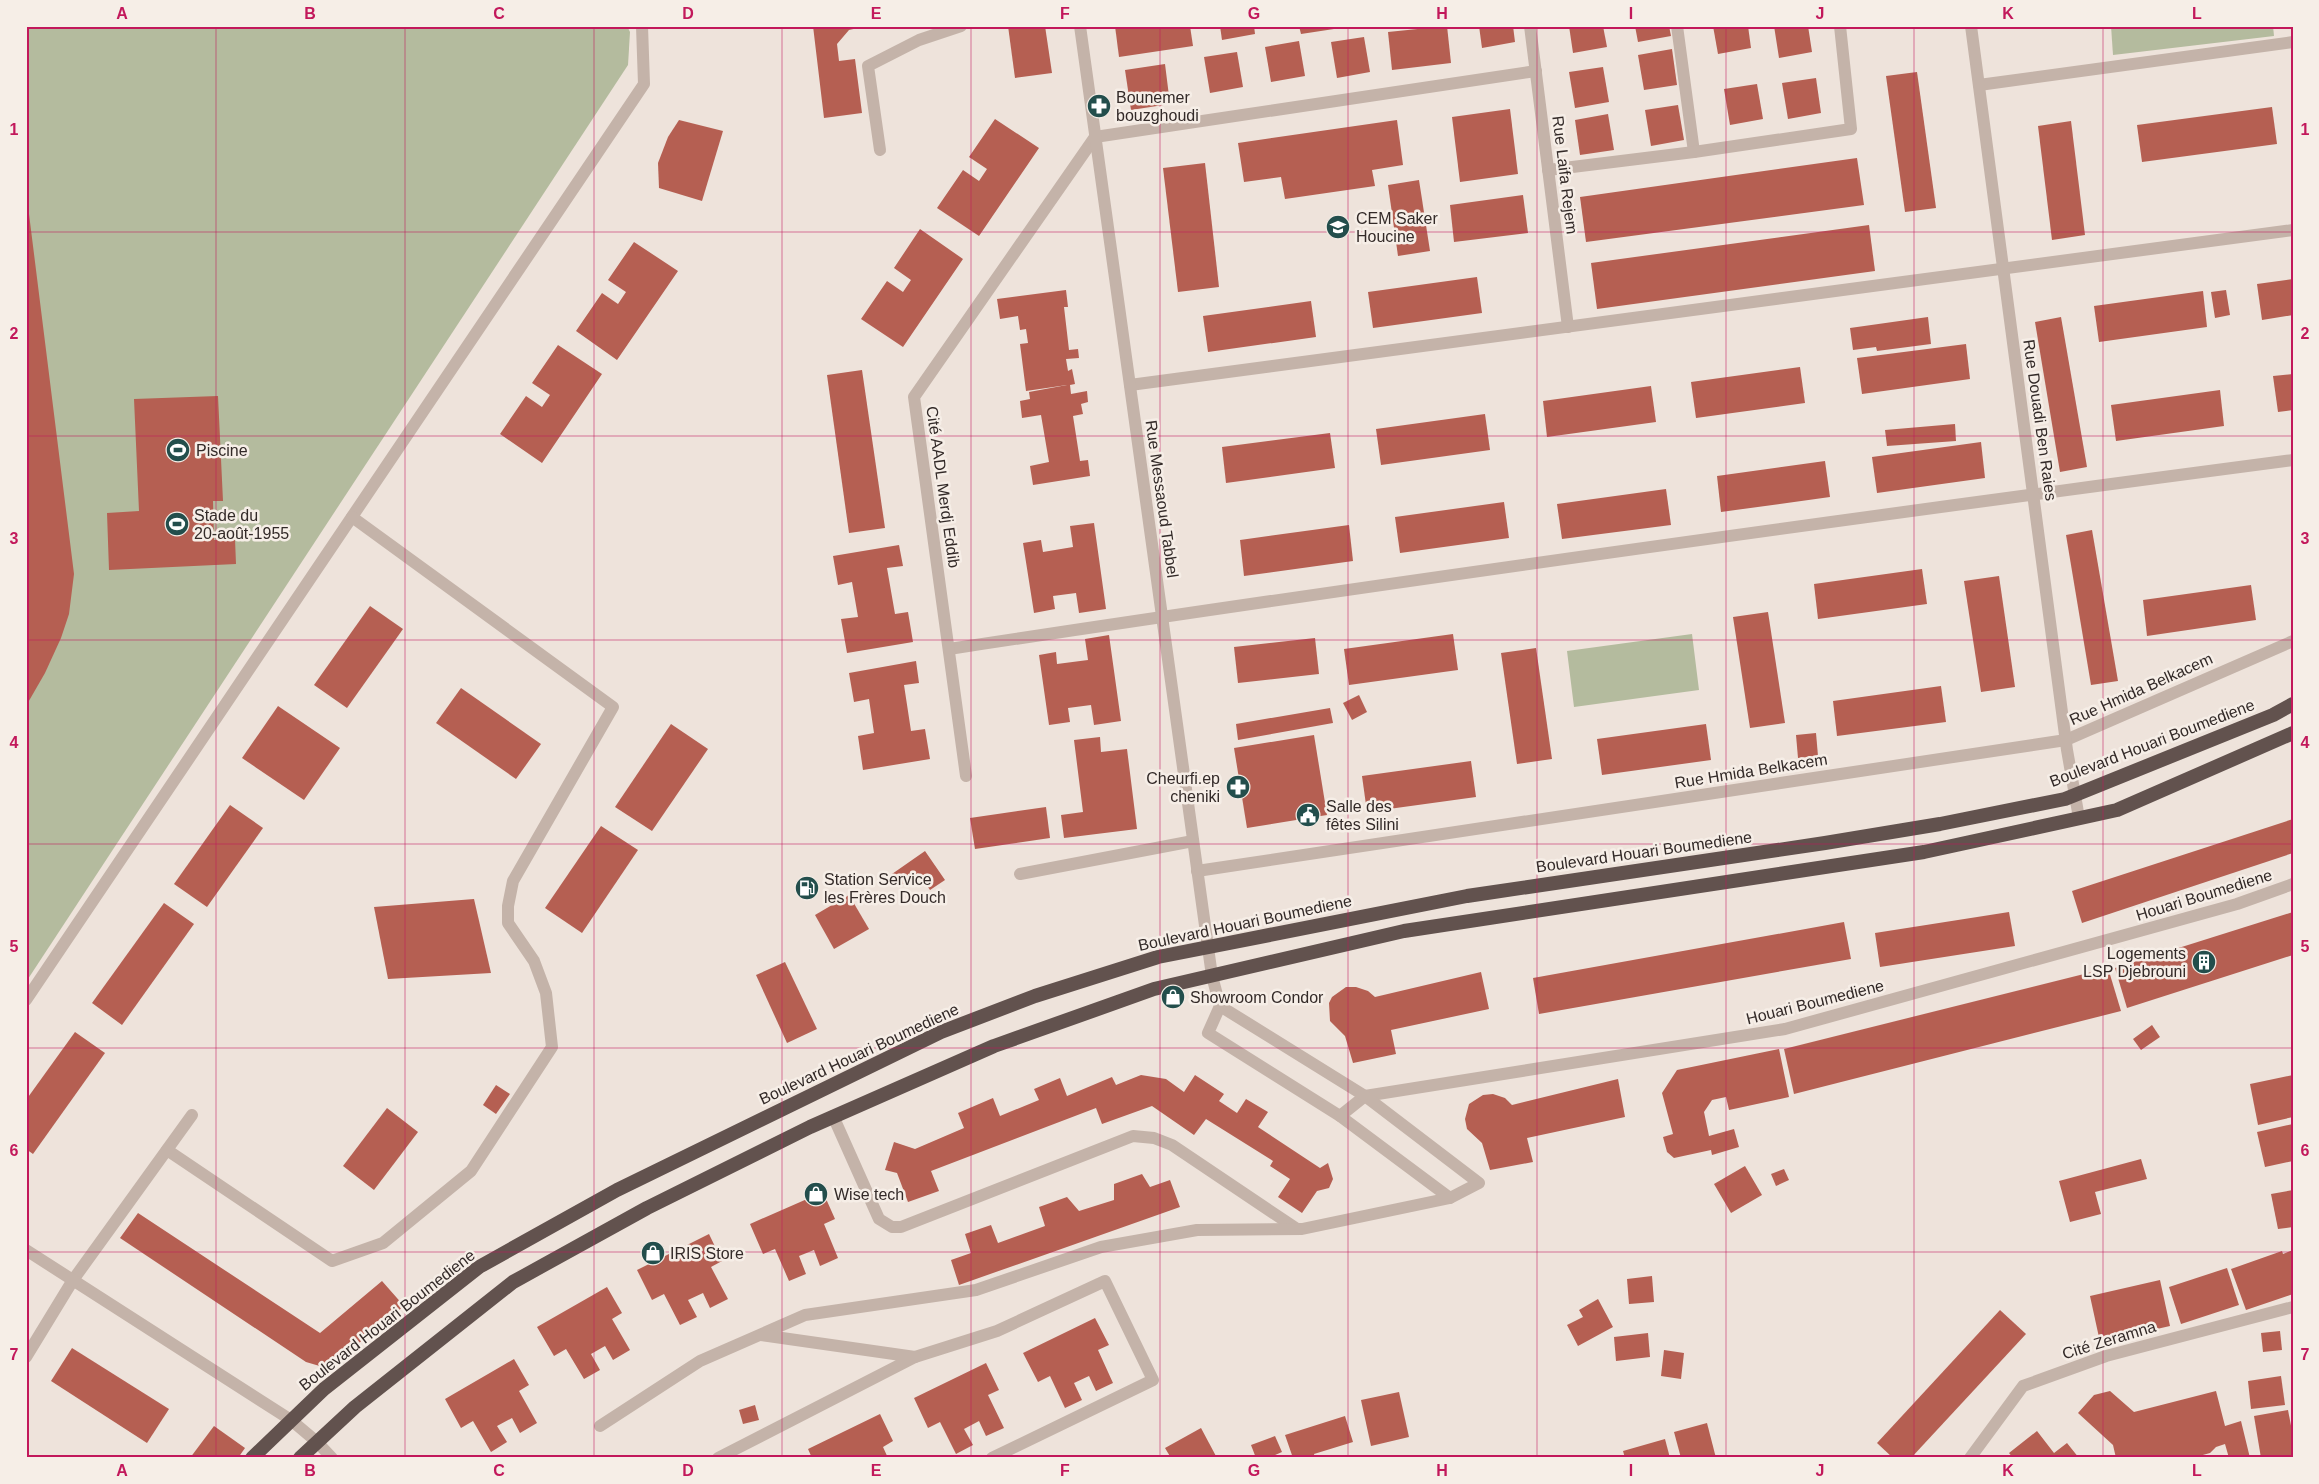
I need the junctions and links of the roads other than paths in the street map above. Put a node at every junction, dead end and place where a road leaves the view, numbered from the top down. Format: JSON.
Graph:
{"nodes":[{"id":1,"x":642,"y":26,"type":"edge"},
{"id":2,"x":961,"y":26,"type":"edge"},
{"id":3,"x":1080,"y":26,"type":"edge"},
{"id":4,"x":1530,"y":26,"type":"edge"},
{"id":5,"x":1677,"y":26,"type":"edge"},
{"id":6,"x":1840,"y":26,"type":"edge"},
{"id":7,"x":1971,"y":26,"type":"edge"},
{"id":8,"x":2293,"y":42,"type":"edge"},
{"id":9,"x":1536,"y":71,"type":"junction"},
{"id":10,"x":1979,"y":85,"type":"junction"},
{"id":11,"x":1095,"y":137,"type":"junction"},
{"id":12,"x":880,"y":150,"type":"dead end"},
{"id":13,"x":1694,"y":152,"type":"junction"},
{"id":14,"x":1548,"y":170,"type":"junction"},
{"id":15,"x":2293,"y":230,"type":"edge"},
{"id":16,"x":2003,"y":269,"type":"junction"},
{"id":17,"x":1568,"y":327,"type":"junction"},
{"id":18,"x":1130,"y":385,"type":"junction"},
{"id":19,"x":2293,"y":460,"type":"edge"},
{"id":20,"x":2033,"y":494,"type":"junction"},
{"id":21,"x":352,"y":517,"type":"junction"},
{"id":22,"x":1161,"y":617,"type":"junction"},
{"id":23,"x":2293,"y":641,"type":"edge"},
{"id":24,"x":949,"y":649,"type":"junction"},
{"id":25,"x":2293,"y":704,"type":"edge"},
{"id":26,"x":2293,"y":733,"type":"edge"},
{"id":27,"x":2066,"y":740,"type":"junction"},
{"id":28,"x":966,"y":776,"type":"dead end"},
{"id":29,"x":2075,"y":795,"type":"junction"},
{"id":30,"x":2079,"y":818,"type":"junction"},
{"id":31,"x":1193,"y":841,"type":"junction"},
{"id":32,"x":1197,"y":871,"type":"junction"},
{"id":33,"x":1020,"y":874,"type":"dead end"},
{"id":34,"x":2293,"y":884,"type":"edge"},
{"id":35,"x":1208,"y":946,"type":"junction"},
{"id":36,"x":1212,"y":976,"type":"junction"},
{"id":37,"x":26,"y":1000,"type":"edge"},
{"id":38,"x":1220,"y":1006,"type":"junction"},
{"id":39,"x":1365,"y":1096,"type":"junction"},
{"id":40,"x":192,"y":1115,"type":"dead end"},
{"id":41,"x":833,"y":1116,"type":"junction"},
{"id":42,"x":1340,"y":1116,"type":"junction"},
{"id":43,"x":167,"y":1150,"type":"junction"},
{"id":44,"x":1450,"y":1198,"type":"junction"},
{"id":45,"x":1296,"y":1229,"type":"junction"},
{"id":46,"x":26,"y":1250,"type":"edge"},
{"id":47,"x":73,"y":1280,"type":"junction"},
{"id":48,"x":2293,"y":1307,"type":"edge"},
{"id":49,"x":761,"y":1335,"type":"junction"},
{"id":50,"x":915,"y":1356,"type":"junction"},
{"id":51,"x":26,"y":1357,"type":"edge"},
{"id":52,"x":291,"y":1420,"type":"junction"},
{"id":53,"x":600,"y":1426,"type":"dead end"},
{"id":54,"x":318,"y":1442,"type":"junction"},
{"id":55,"x":252,"y":1458,"type":"edge"},
{"id":56,"x":300,"y":1458,"type":"edge"},
{"id":57,"x":332,"y":1458,"type":"edge"},
{"id":58,"x":718,"y":1458,"type":"edge"},
{"id":59,"x":992,"y":1458,"type":"edge"},
{"id":60,"x":1970,"y":1458,"type":"edge"}],
"edges":[{"from":1,"to":21,"type":"street"},
{"from":2,"to":12,"type":"street"},
{"from":3,"to":11,"type":"street","name":"Rue Messaoud Tabbel"},
{"from":4,"to":9,"type":"street","name":"Rue Laifa Rejem"},
{"from":5,"to":13,"type":"street"},
{"from":6,"to":13,"type":"street"},
{"from":7,"to":10,"type":"street","name":"Rue Douadi Ben Raies"},
{"from":8,"to":10,"type":"street"},
{"from":9,"to":11,"type":"street"},
{"from":9,"to":14,"type":"street","name":"Rue Laifa Rejem"},
{"from":10,"to":16,"type":"street","name":"Rue Douadi Ben Raies"},
{"from":11,"to":18,"type":"street","name":"Rue Messaoud Tabbel"},
{"from":11,"to":24,"type":"street","name":"Cité AADL Merdj Eddib"},
{"from":13,"to":14,"type":"street"},
{"from":14,"to":17,"type":"street","name":"Rue Laifa Rejem"},
{"from":15,"to":16,"type":"street"},
{"from":16,"to":17,"type":"street"},
{"from":16,"to":20,"type":"street","name":"Rue Douadi Ben Raies"},
{"from":17,"to":18,"type":"street"},
{"from":18,"to":22,"type":"street","name":"Rue Messaoud Tabbel"},
{"from":19,"to":20,"type":"street"},
{"from":20,"to":22,"type":"street"},
{"from":20,"to":27,"type":"street","name":"Rue Douadi Ben Raies"},
{"from":21,"to":37,"type":"street"},
{"from":21,"to":43,"type":"street"},
{"from":22,"to":24,"type":"street"},
{"from":22,"to":31,"type":"street","name":"Rue Messaoud Tabbel"},
{"from":23,"to":27,"type":"street","name":"Rue Hmida Belkacem"},
{"from":24,"to":28,"type":"street","name":"Cité AADL Merdj Eddib"},
{"from":25,"to":29,"type":"highway","name":"Boulevard Houari Boumediene"},
{"from":26,"to":30,"type":"highway"},
{"from":27,"to":29,"type":"street","name":"Rue Douadi Ben Raies"},
{"from":27,"to":32,"type":"street","name":"Rue Hmida Belkacem"},
{"from":29,"to":30,"type":"street","name":"Rue Douadi Ben Raies"},
{"from":29,"to":35,"type":"highway","name":"Boulevard Houari Boumediene"},
{"from":30,"to":36,"type":"highway"},
{"from":31,"to":32,"type":"street","name":"Rue Messaoud Tabbel"},
{"from":31,"to":33,"type":"street"},
{"from":32,"to":35,"type":"street","name":"Rue Messaoud Tabbel"},
{"from":34,"to":39,"type":"street","name":"Houari Boumediene"},
{"from":35,"to":36,"type":"street","name":"Rue Messaoud Tabbel"},
{"from":35,"to":52,"type":"highway","name":"Boulevard Houari Boumediene"},
{"from":36,"to":38,"type":"street"},
{"from":36,"to":41,"type":"highway"},
{"from":38,"to":39,"type":"street"},
{"from":38,"to":42,"type":"street"},
{"from":39,"to":42,"type":"street","name":"Houari Boumediene"},
{"from":39,"to":44,"type":"street"},
{"from":40,"to":43,"type":"street"},
{"from":41,"to":45,"type":"street"},
{"from":41,"to":54,"type":"highway"},
{"from":42,"to":44,"type":"street"},
{"from":43,"to":47,"type":"street"},
{"from":44,"to":45,"type":"street"},
{"from":45,"to":49,"type":"street"},
{"from":46,"to":47,"type":"street"},
{"from":47,"to":51,"type":"street"},
{"from":47,"to":52,"type":"street"},
{"from":48,"to":60,"type":"street","name":"Cité Zeramna"},
{"from":49,"to":50,"type":"street"},
{"from":49,"to":53,"type":"street"},
{"from":50,"to":58,"type":"street"},
{"from":50,"to":59,"type":"street"},
{"from":52,"to":54,"type":"street"},
{"from":52,"to":55,"type":"highway","name":"Boulevard Houari Boumediene"},
{"from":54,"to":56,"type":"highway"},
{"from":54,"to":57,"type":"street"}]}
